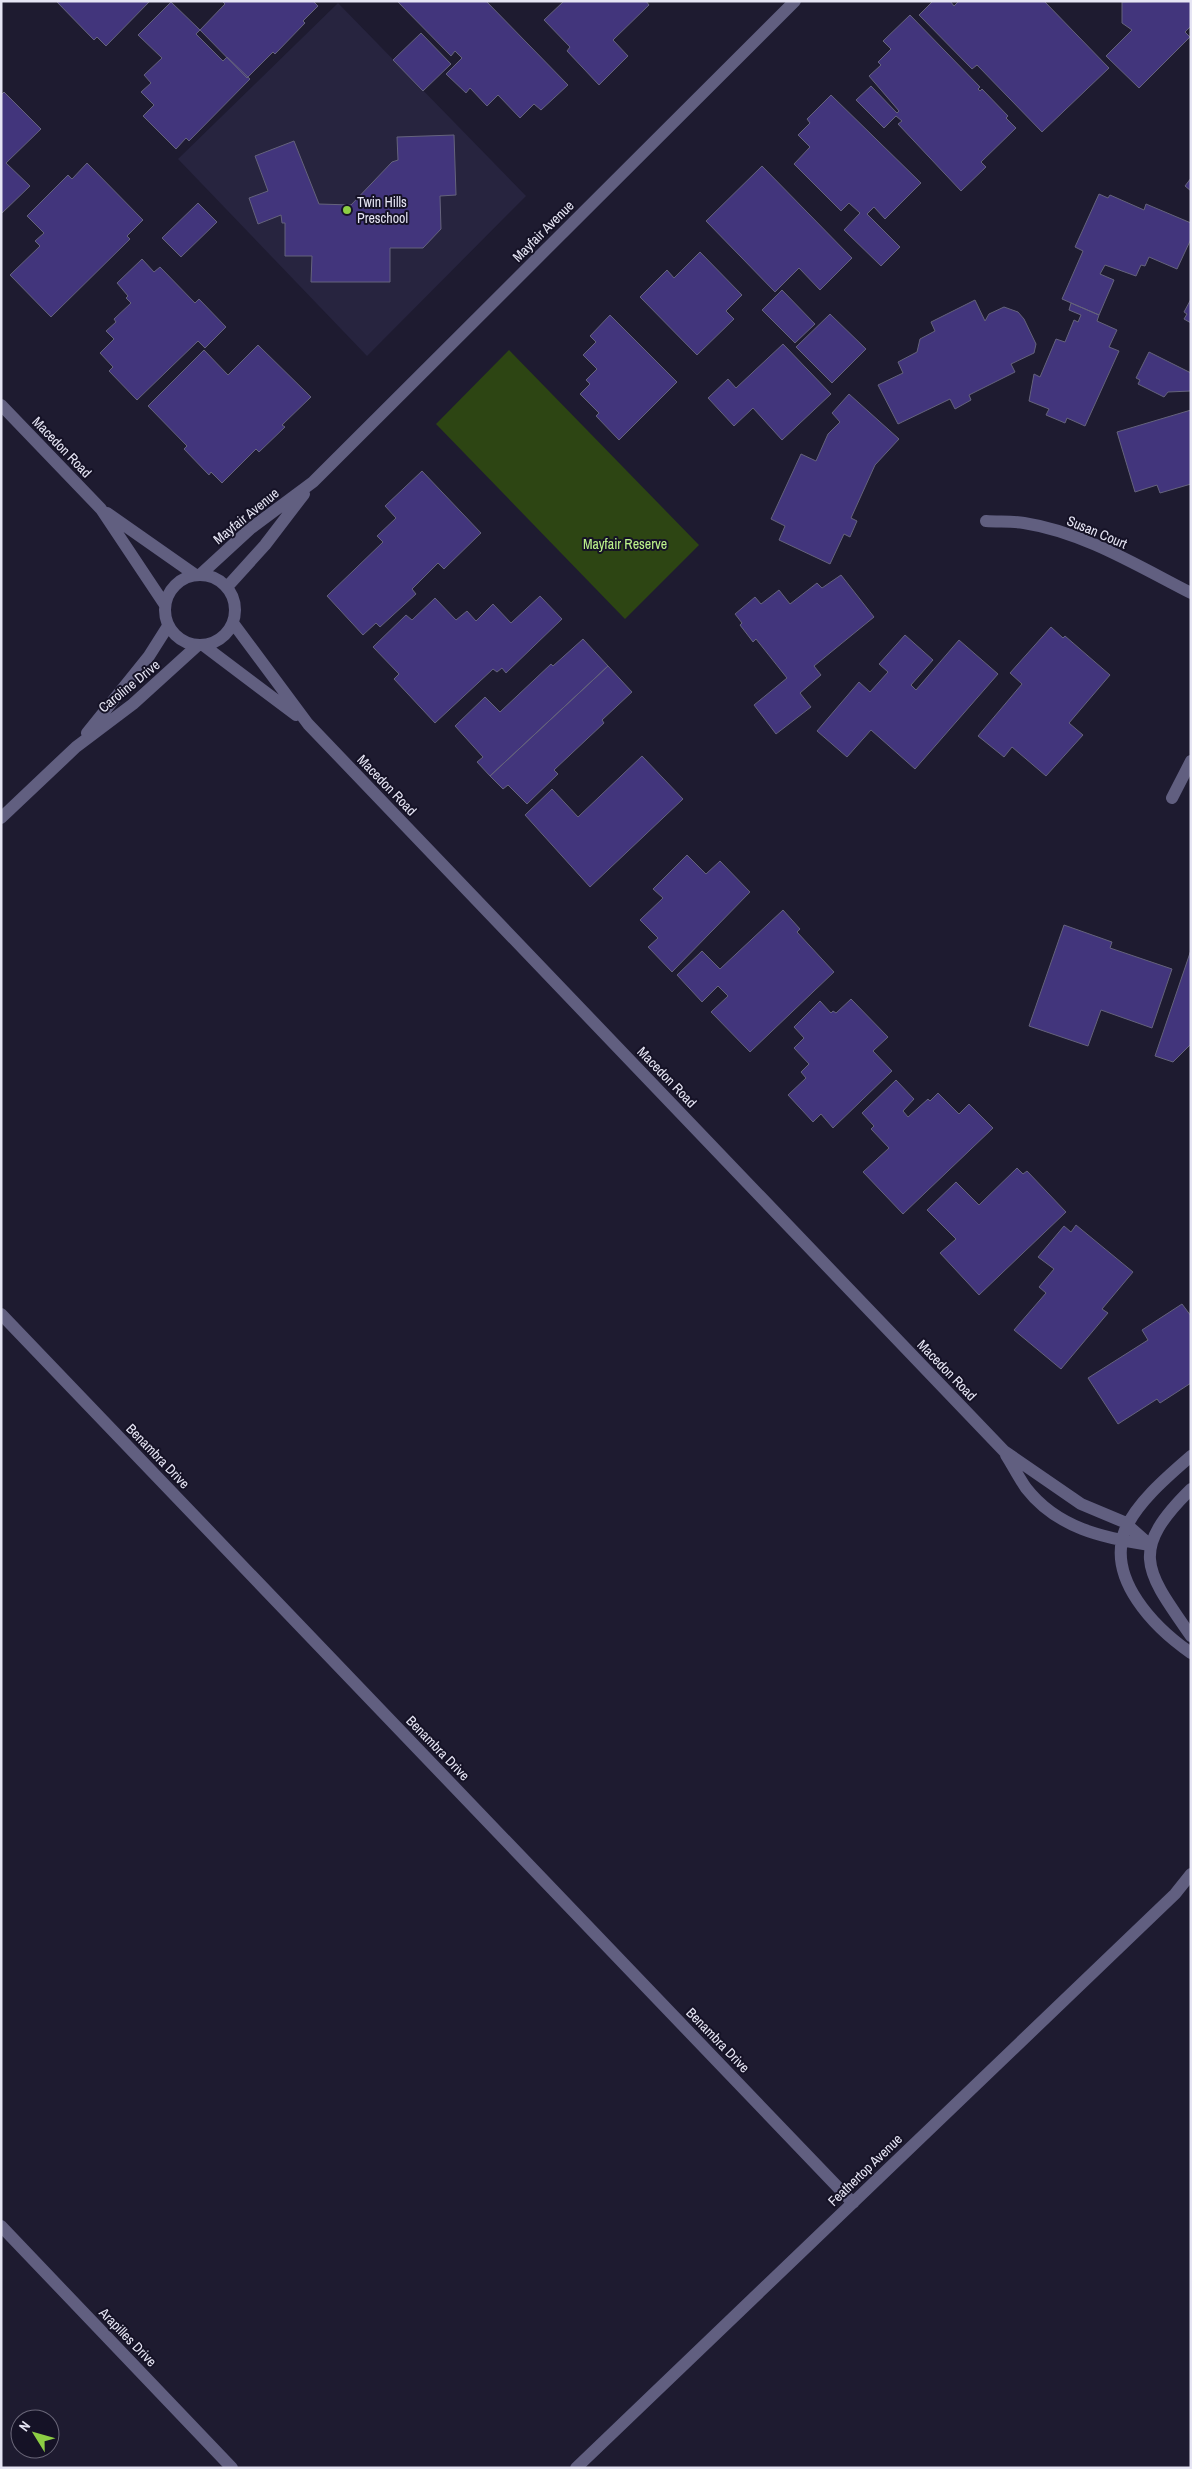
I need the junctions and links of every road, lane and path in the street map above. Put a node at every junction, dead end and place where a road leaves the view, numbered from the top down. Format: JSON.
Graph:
{"nodes":[{"id":1,"x":795,"y":1,"type":"edge"},
{"id":2,"x":1,"y":406,"type":"edge"},
{"id":3,"x":313,"y":482,"type":"junction"},
{"id":4,"x":101,"y":509,"type":"junction"},
{"id":5,"x":986,"y":521,"type":"dead end"},
{"id":6,"x":198,"y":574,"type":"junction"},
{"id":7,"x":227,"y":587,"type":"junction"},
{"id":8,"x":1191,"y":593,"type":"edge"},
{"id":9,"x":165,"y":605,"type":"junction"},
{"id":10,"x":233,"y":623,"type":"junction"},
{"id":11,"x":168,"y":626,"type":"junction"},
{"id":12,"x":200,"y":645,"type":"junction"},
{"id":13,"x":308,"y":724,"type":"junction"},
{"id":14,"x":76,"y":747,"type":"junction"},
{"id":15,"x":1191,"y":762,"type":"edge"},
{"id":16,"x":1172,"y":798,"type":"dead end"},
{"id":17,"x":1,"y":818,"type":"edge"},
{"id":18,"x":1,"y":1314,"type":"edge"},
{"id":19,"x":1004,"y":1451,"type":"junction"},
{"id":20,"x":1191,"y":1456,"type":"edge"},
{"id":21,"x":1191,"y":1489,"type":"edge"},
{"id":22,"x":1125,"y":1533,"type":"junction"},
{"id":23,"x":1150,"y":1545,"type":"junction"},
{"id":24,"x":1191,"y":1636,"type":"edge"},
{"id":25,"x":1191,"y":1653,"type":"edge"},
{"id":26,"x":1191,"y":1874,"type":"edge"},
{"id":27,"x":1191,"y":1883,"type":"edge"},
{"id":28,"x":1175,"y":1894,"type":"junction"},
{"id":29,"x":853,"y":2203,"type":"junction"},
{"id":30,"x":1,"y":2226,"type":"edge"},
{"id":31,"x":232,"y":2468,"type":"edge"},
{"id":32,"x":576,"y":2468,"type":"edge"}],
"edges":[{"from":1,"to":3,"type":"street","name":"Mayfair Avenue"},
{"from":2,"to":4,"type":"street","name":"Macedon Road"},
{"from":3,"to":6,"type":"street","name":"Mayfair Avenue"},
{"from":3,"to":7,"type":"street","name":"Mayfair Avenue"},
{"from":4,"to":6,"type":"street","name":"Macedon Road"},
{"from":4,"to":9,"type":"street","name":"Macedon Road"},
{"from":5,"to":8,"type":"street","name":"Susan Court"},
{"from":6,"to":7,"type":"street"},
{"from":6,"to":9,"type":"street"},
{"from":7,"to":10,"type":"street"},
{"from":9,"to":11,"type":"street"},
{"from":10,"to":12,"type":"street"},
{"from":10,"to":13,"type":"street","name":"Macedon Road"},
{"from":11,"to":12,"type":"street"},
{"from":11,"to":14,"type":"street","name":"Caroline Drive"},
{"from":12,"to":13,"type":"street","name":"Macedon Road"},
{"from":12,"to":14,"type":"street","name":"Caroline Drive"},
{"from":13,"to":19,"type":"street","name":"Macedon Road"},
{"from":14,"to":17,"type":"street","name":"Caroline Drive"},
{"from":15,"to":16,"type":"street"},
{"from":18,"to":29,"type":"street","name":"Benambra Drive"},
{"from":19,"to":22,"type":"street","name":"Macedon Road"},
{"from":19,"to":22,"type":"street","name":"Macedon Road"},
{"from":20,"to":22,"type":"street"},
{"from":21,"to":23,"type":"street"},
{"from":22,"to":23,"type":"street","name":"Macedon Road"},
{"from":22,"to":25,"type":"street"},
{"from":23,"to":24,"type":"street"},
{"from":26,"to":28,"type":"street","name":"Feathertop Avenue"},
{"from":27,"to":28,"type":"street","name":"Feathertop Avenue"},
{"from":28,"to":29,"type":"street","name":"Feathertop Avenue"},
{"from":29,"to":32,"type":"street","name":"Feathertop Avenue"},
{"from":30,"to":31,"type":"street","name":"Arapilles Drive"}]}
